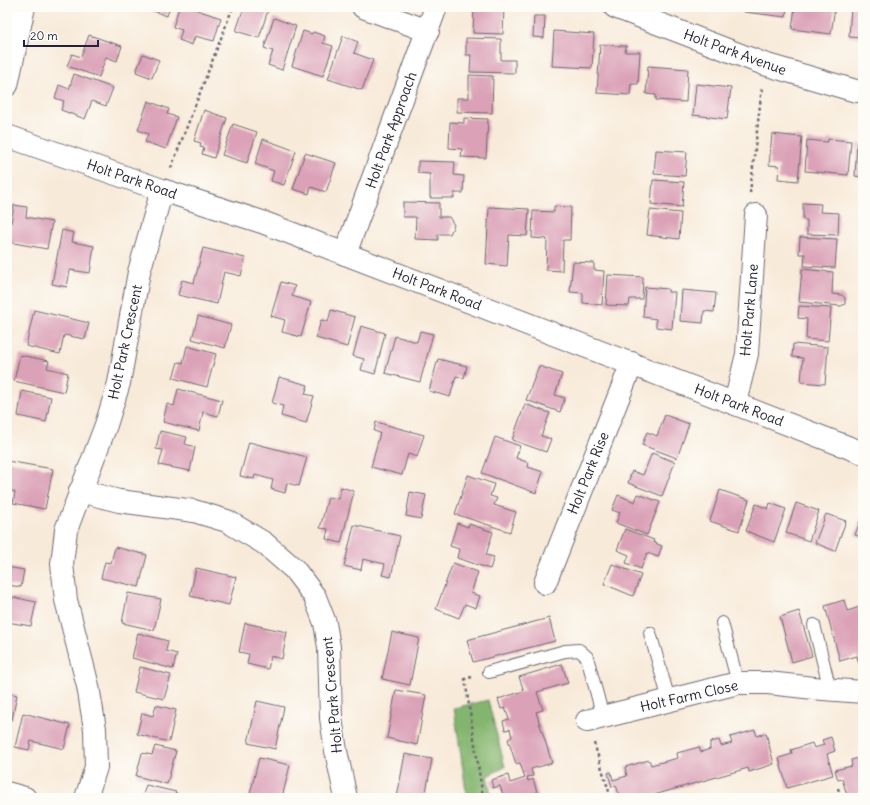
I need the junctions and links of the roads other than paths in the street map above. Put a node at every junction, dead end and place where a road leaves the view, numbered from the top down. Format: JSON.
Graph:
{"nodes":[{"id":1,"x":24,"y":7,"type":"edge"},
{"id":2,"x":364,"y":7,"type":"edge"},
{"id":3,"x":436,"y":7,"type":"edge"},
{"id":4,"x":615,"y":7,"type":"edge"},
{"id":5,"x":428,"y":31,"type":"junction"},
{"id":6,"x":7,"y":85,"type":"edge"},
{"id":7,"x":856,"y":91,"type":"dead end"},
{"id":8,"x":7,"y":136,"type":"edge"},
{"id":9,"x":162,"y":190,"type":"junction"},
{"id":10,"x":756,"y":215,"type":"road end"},
{"id":11,"x":345,"y":254,"type":"junction"},
{"id":12,"x":632,"y":363,"type":"junction"},
{"id":13,"x":735,"y":403,"type":"junction"},
{"id":14,"x":863,"y":453,"type":"edge"},
{"id":15,"x":80,"y":491,"type":"junction"},
{"id":16,"x":545,"y":583,"type":"dead end"},
{"id":17,"x":722,"y":623,"type":"dead end"},
{"id":18,"x":814,"y":625,"type":"dead end"},
{"id":19,"x":650,"y":633,"type":"dead end"},
{"id":20,"x":489,"y":672,"type":"road end"},
{"id":21,"x":738,"y":684,"type":"junction"},
{"id":22,"x":830,"y":690,"type":"junction"},
{"id":23,"x":863,"y":692,"type":"edge"},
{"id":24,"x":669,"y":700,"type":"junction"},
{"id":25,"x":595,"y":719,"type":"joint"},
{"id":26,"x":7,"y":793,"type":"edge"},
{"id":27,"x":25,"y":798,"type":"edge"},
{"id":28,"x":86,"y":798,"type":"edge"},
{"id":29,"x":346,"y":798,"type":"edge"}],
"edges":[{"from":1,"to":6,"type":"street"},
{"from":2,"to":5,"type":"street"},
{"from":3,"to":5,"type":"street","name":"Holt Park Approach"},
{"from":4,"to":7,"type":"street","name":"Holt Park Avenue"},
{"from":5,"to":11,"type":"street","name":"Holt Park Approach"},
{"from":8,"to":9,"type":"street","name":"Holt Park Road"},
{"from":9,"to":11,"type":"street","name":"Holt Park Road"},
{"from":9,"to":15,"type":"street","name":"Holt Park Crescent"},
{"from":10,"to":13,"type":"street","name":"Holt Park Lane"},
{"from":11,"to":12,"type":"street","name":"Holt Park Road"},
{"from":12,"to":13,"type":"street","name":"Holt Park Road"},
{"from":12,"to":16,"type":"street","name":"Holt Park Rise"},
{"from":13,"to":14,"type":"street","name":"Holt Park Road"},
{"from":15,"to":28,"type":"street","name":"Holt Park Crescent"},
{"from":15,"to":29,"type":"street","name":"Holt Park Crescent"},
{"from":17,"to":21,"type":"lane"},
{"from":18,"to":22,"type":"lane"},
{"from":19,"to":24,"type":"lane"},
{"from":20,"to":25,"type":"lane"},
{"from":21,"to":22,"type":"street","name":"Holt Farm Close"},
{"from":21,"to":24,"type":"street","name":"Holt Farm Close"},
{"from":22,"to":23,"type":"street","name":"Holt Farm Close"},
{"from":24,"to":25,"type":"street","name":"Holt Farm Close"},
{"from":26,"to":27,"type":"street"}]}
